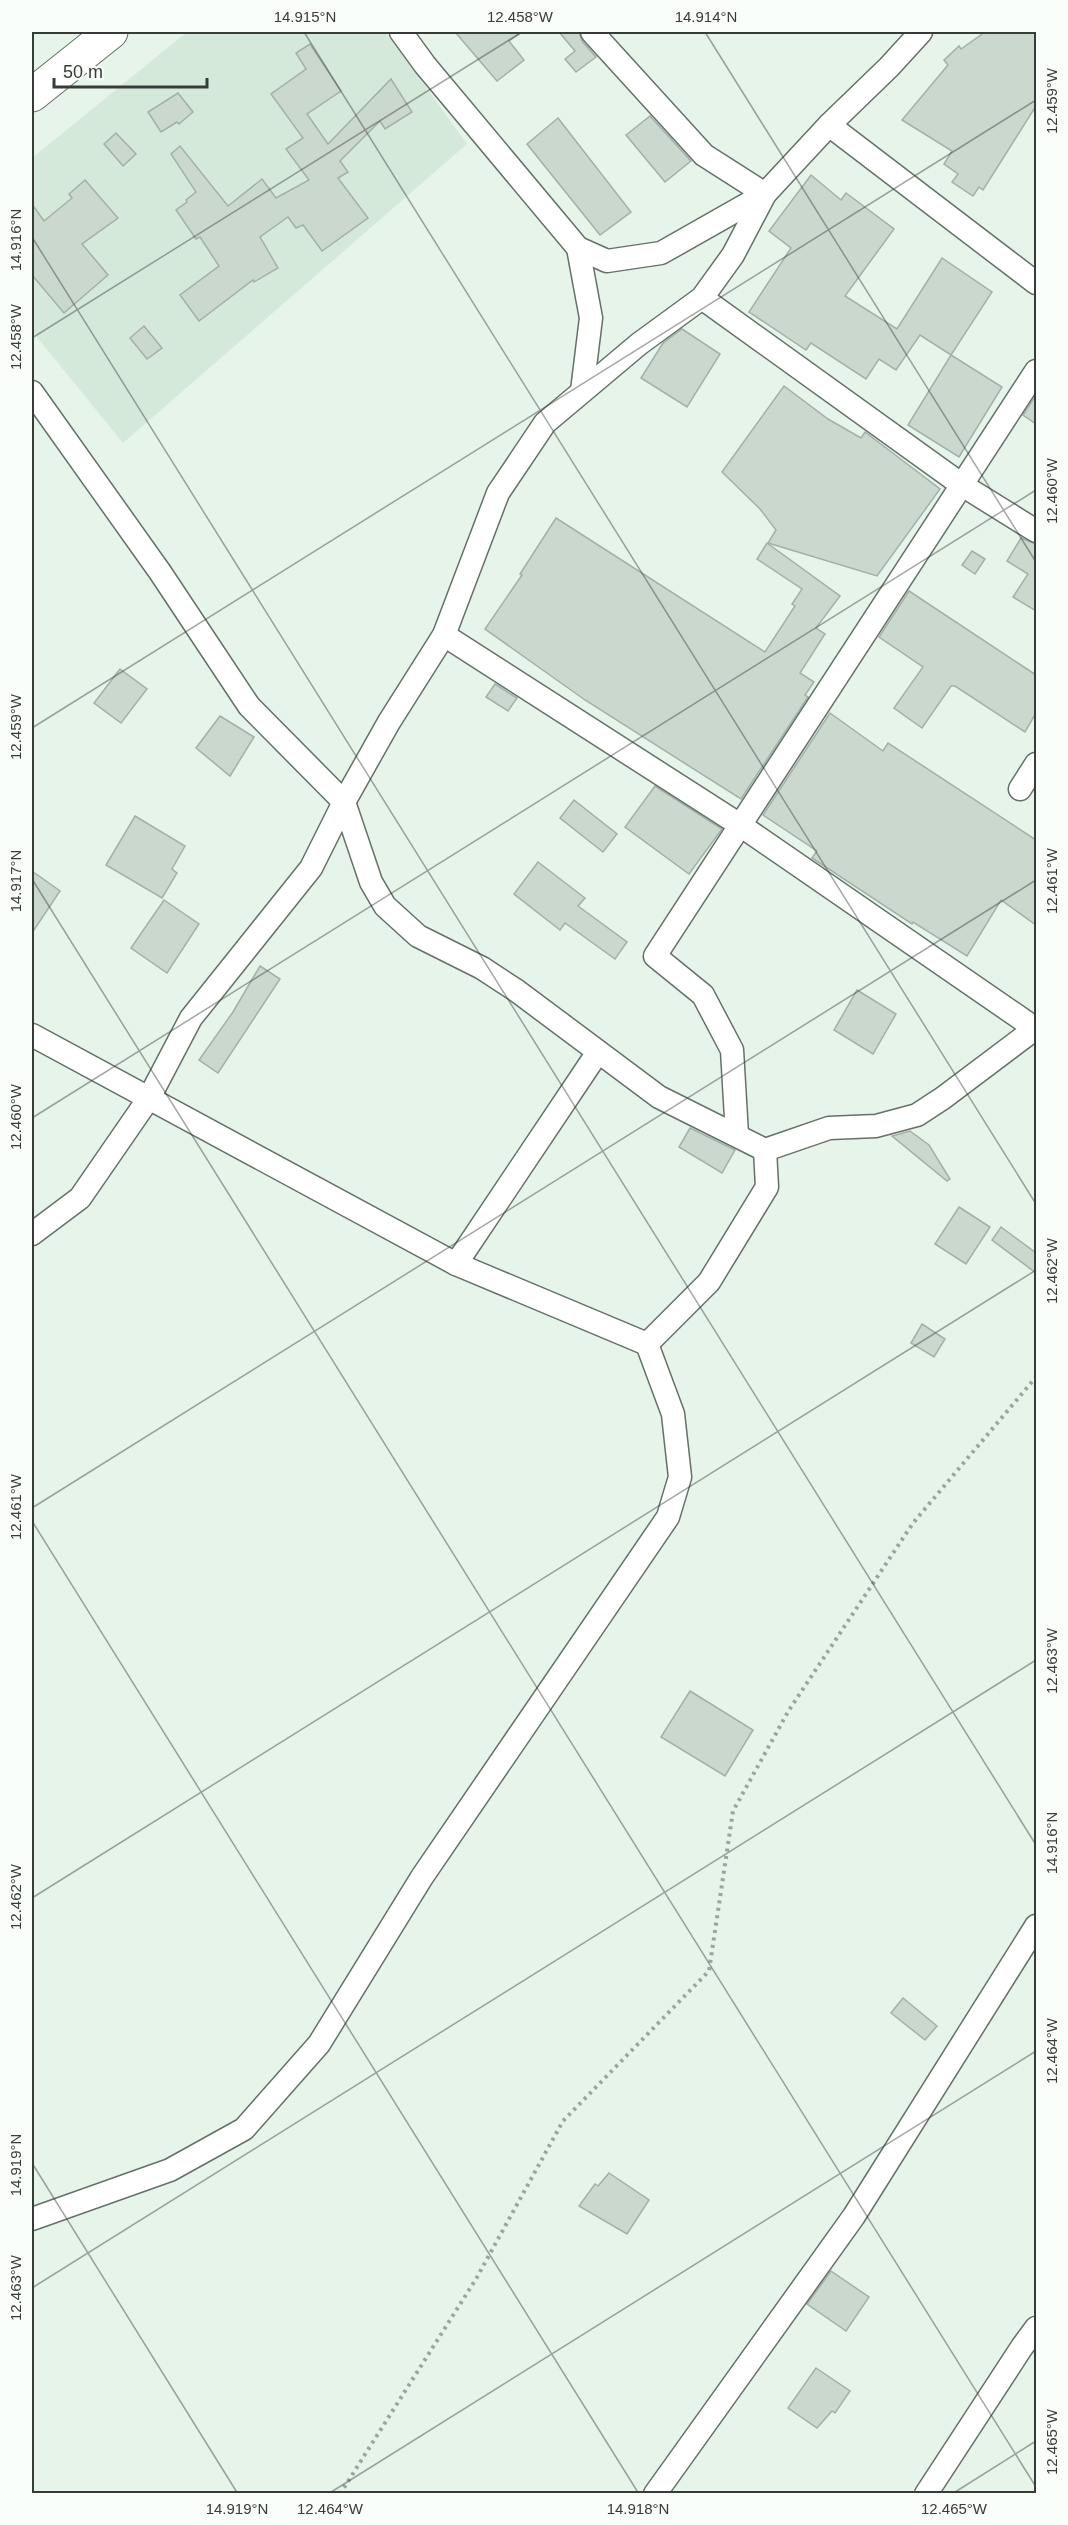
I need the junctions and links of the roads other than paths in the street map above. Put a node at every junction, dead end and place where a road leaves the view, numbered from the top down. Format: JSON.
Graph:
{"nodes":[{"id":1,"x":111,"y":32,"type":"edge"},
{"id":2,"x":401,"y":32,"type":"edge"},
{"id":3,"x":592,"y":32,"type":"edge"},
{"id":4,"x":921,"y":32,"type":"edge"},
{"id":5,"x":32,"y":95,"type":"edge"},
{"id":6,"x":829,"y":125,"type":"junction"},
{"id":7,"x":765,"y":194,"type":"junction"},
{"id":8,"x":578,"y":248,"type":"junction"},
{"id":9,"x":1036,"y":283,"type":"edge"},
{"id":10,"x":702,"y":298,"type":"junction"},
{"id":11,"x":1036,"y":371,"type":"edge"},
{"id":12,"x":32,"y":392,"type":"edge"},
{"id":13,"x":582,"y":392,"type":"junction"},
{"id":14,"x":962,"y":485,"type":"junction"},
{"id":15,"x":1036,"y":531,"type":"edge"},
{"id":16,"x":444,"y":635,"type":"junction"},
{"id":17,"x":1036,"y":764,"type":"edge"},
{"id":18,"x":1020,"y":789,"type":"dead end"},
{"id":19,"x":344,"y":802,"type":"junction"},
{"id":20,"x":740,"y":825,"type":"junction"},
{"id":21,"x":1036,"y":1028,"type":"edge"},
{"id":22,"x":32,"y":1035,"type":"edge"},
{"id":23,"x":598,"y":1052,"type":"junction"},
{"id":24,"x":149,"y":1098,"type":"junction"},
{"id":25,"x":737,"y":1136,"type":"junction"},
{"id":26,"x":765,"y":1150,"type":"junction"},
{"id":27,"x":32,"y":1234,"type":"edge"},
{"id":28,"x":456,"y":1264,"type":"junction"},
{"id":29,"x":647,"y":1344,"type":"junction"},
{"id":30,"x":1036,"y":1926,"type":"edge"},
{"id":31,"x":32,"y":2219,"type":"edge"},
{"id":32,"x":1036,"y":2328,"type":"edge"},
{"id":33,"x":655,"y":2493,"type":"edge"},
{"id":34,"x":926,"y":2493,"type":"edge"}],
"edges":[{"from":1,"to":5,"type":"main road"},
{"from":2,"to":8,"type":"street"},
{"from":3,"to":7,"type":"street"},
{"from":4,"to":6,"type":"street"},
{"from":6,"to":7,"type":"street"},
{"from":6,"to":9,"type":"street"},
{"from":7,"to":8,"type":"street"},
{"from":7,"to":10,"type":"street"},
{"from":8,"to":13,"type":"street"},
{"from":10,"to":13,"type":"street"},
{"from":10,"to":14,"type":"street"},
{"from":11,"to":14,"type":"street"},
{"from":12,"to":19,"type":"street"},
{"from":13,"to":16,"type":"street"},
{"from":14,"to":15,"type":"street"},
{"from":14,"to":20,"type":"street"},
{"from":16,"to":19,"type":"street"},
{"from":16,"to":20,"type":"street"},
{"from":17,"to":18,"type":"street"},
{"from":19,"to":23,"type":"street"},
{"from":19,"to":24,"type":"street"},
{"from":20,"to":21,"type":"street"},
{"from":20,"to":25,"type":"street"},
{"from":21,"to":26,"type":"street"},
{"from":22,"to":24,"type":"street"},
{"from":23,"to":25,"type":"street"},
{"from":23,"to":28,"type":"street"},
{"from":24,"to":27,"type":"street"},
{"from":24,"to":28,"type":"street"},
{"from":25,"to":26,"type":"street"},
{"from":26,"to":29,"type":"street"},
{"from":28,"to":29,"type":"street"},
{"from":29,"to":31,"type":"street"},
{"from":30,"to":33,"type":"street"},
{"from":32,"to":34,"type":"street"}]}
